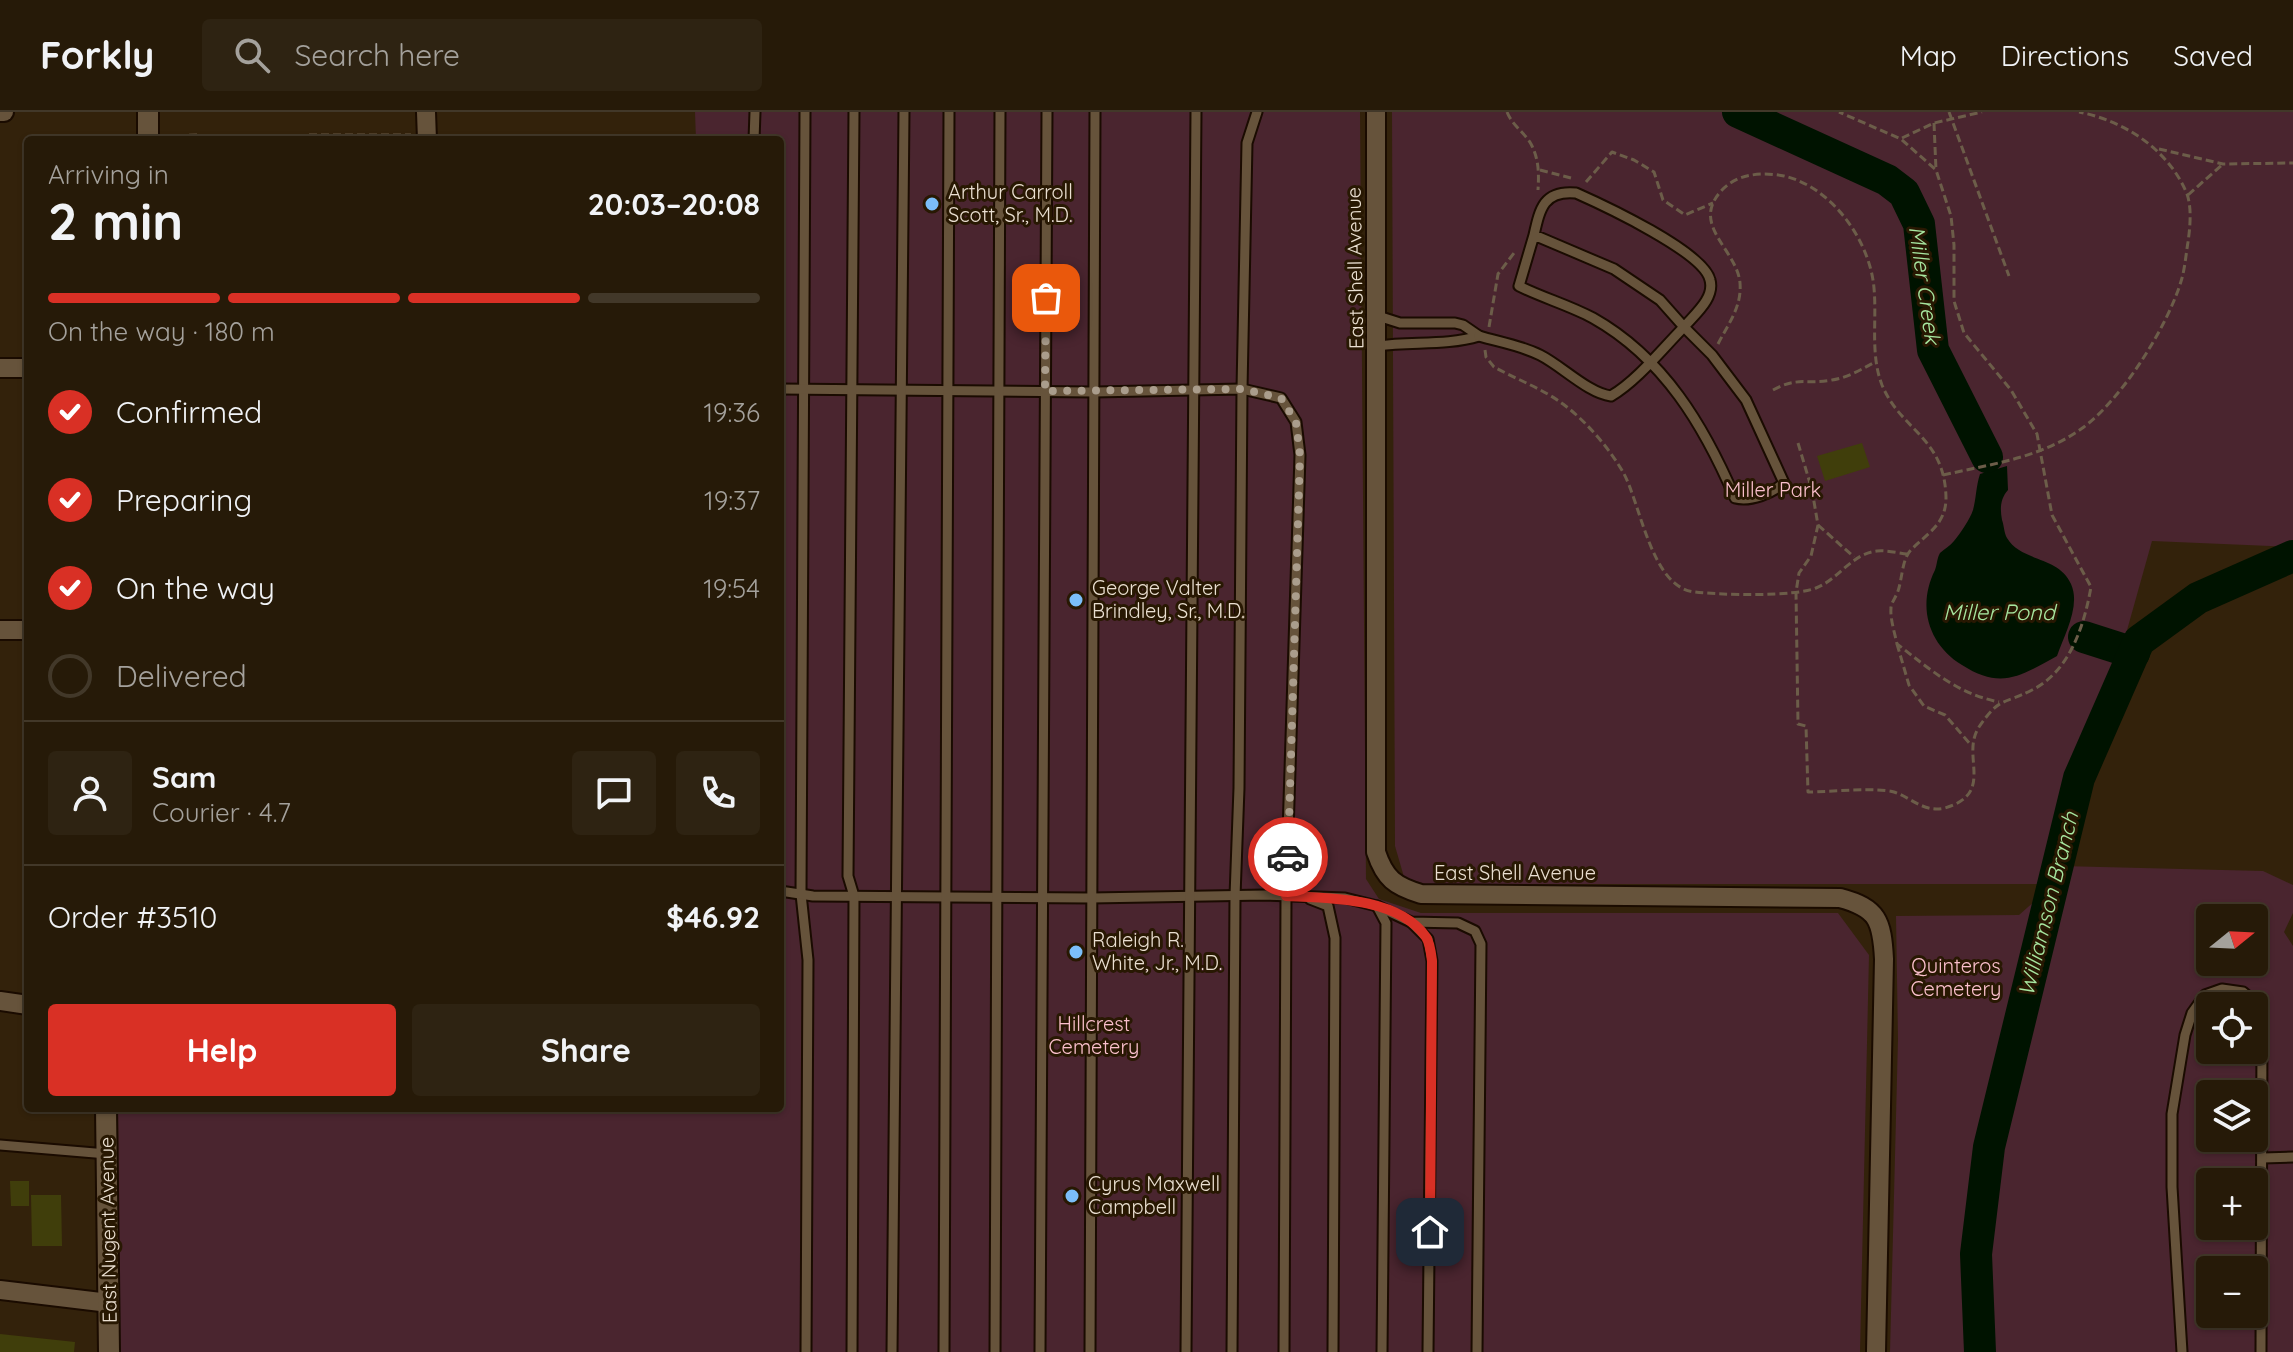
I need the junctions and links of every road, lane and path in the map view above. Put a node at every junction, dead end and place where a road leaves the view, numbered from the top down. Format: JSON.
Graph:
{"nodes":[{"id":1,"x":148,"y":112,"type":"edge"},
{"id":2,"x":426,"y":112,"type":"edge"},
{"id":3,"x":755,"y":112,"type":"edge"},
{"id":4,"x":805,"y":112,"type":"edge"},
{"id":5,"x":854,"y":112,"type":"edge"},
{"id":6,"x":904,"y":112,"type":"edge"},
{"id":7,"x":949,"y":112,"type":"edge"},
{"id":8,"x":1000,"y":112,"type":"edge"},
{"id":9,"x":1047,"y":112,"type":"edge"},
{"id":10,"x":1095,"y":112,"type":"edge"},
{"id":11,"x":1196,"y":112,"type":"edge"},
{"id":12,"x":1257,"y":112,"type":"edge"},
{"id":13,"x":1376,"y":112,"type":"edge"},
{"id":14,"x":1507,"y":112,"type":"edge"},
{"id":15,"x":1839,"y":112,"type":"edge"},
{"id":16,"x":1949,"y":112,"type":"edge"},
{"id":17,"x":1982,"y":112,"type":"edge"},
{"id":18,"x":2079,"y":112,"type":"edge"},
{"id":19,"x":1952,"y":119,"type":"junction"},
{"id":20,"x":1934,"y":123,"type":"junction"},
{"id":21,"x":201,"y":135,"type":"dead end"},
{"id":22,"x":309,"y":135,"type":"dead end"},
{"id":23,"x":154,"y":136,"type":"edge"},
{"id":24,"x":186,"y":136,"type":"edge"},
{"id":25,"x":346,"y":136,"type":"edge"},
{"id":26,"x":421,"y":136,"type":"edge"},
{"id":27,"x":754,"y":136,"type":"edge"},
{"id":28,"x":1901,"y":139,"type":"junction"},
{"id":29,"x":2158,"y":149,"type":"junction"},
{"id":30,"x":2293,"y":163,"type":"edge"},
{"id":31,"x":2223,"y":164,"type":"junction"},
{"id":32,"x":1540,"y":170,"type":"junction"},
{"id":33,"x":1936,"y":170,"type":"junction"},
{"id":34,"x":1538,"y":195,"type":"dead end"},
{"id":35,"x":2188,"y":195,"type":"junction"},
{"id":36,"x":1713,"y":203,"type":"junction"},
{"id":37,"x":1534,"y":235,"type":"junction"},
{"id":38,"x":1517,"y":246,"type":"dead end"},
{"id":39,"x":2009,"y":276,"type":"dead end"},
{"id":40,"x":1378,"y":316,"type":"junction"},
{"id":41,"x":1684,"y":327,"type":"junction"},
{"id":42,"x":1482,"y":337,"type":"junction"},
{"id":43,"x":1378,"y":346,"type":"junction"},
{"id":44,"x":1712,"y":355,"type":"junction"},
{"id":45,"x":1651,"y":360,"type":"junction"},
{"id":46,"x":1875,"y":362,"type":"junction"},
{"id":47,"x":0,"y":368,"type":"edge"},
{"id":48,"x":24,"y":368,"type":"edge"},
{"id":49,"x":784,"y":389,"type":"edge"},
{"id":50,"x":805,"y":389,"type":"junction"},
{"id":51,"x":1242,"y":389,"type":"junction"},
{"id":52,"x":853,"y":390,"type":"junction"},
{"id":53,"x":902,"y":390,"type":"junction"},
{"id":54,"x":948,"y":390,"type":"junction"},
{"id":55,"x":1192,"y":390,"type":"junction"},
{"id":56,"x":1773,"y":390,"type":"dead end"},
{"id":57,"x":999,"y":391,"type":"junction"},
{"id":58,"x":1045,"y":391,"type":"junction"},
{"id":59,"x":1094,"y":392,"type":"junction"},
{"id":60,"x":1798,"y":443,"type":"dead end"},
{"id":61,"x":2039,"y":453,"type":"junction"},
{"id":62,"x":1943,"y":475,"type":"junction"},
{"id":63,"x":1818,"y":525,"type":"junction"},
{"id":64,"x":1907,"y":554,"type":"junction"},
{"id":65,"x":1855,"y":558,"type":"junction"},
{"id":66,"x":1796,"y":592,"type":"junction"},
{"id":67,"x":0,"y":630,"type":"edge"},
{"id":68,"x":24,"y":630,"type":"edge"},
{"id":69,"x":1897,"y":644,"type":"junction"},
{"id":70,"x":1999,"y":702,"type":"junction"},
{"id":71,"x":1971,"y":745,"type":"junction"},
{"id":72,"x":784,"y":892,"type":"edge"},
{"id":73,"x":801,"y":894,"type":"junction"},
{"id":74,"x":854,"y":896,"type":"junction"},
{"id":75,"x":896,"y":896,"type":"junction"},
{"id":76,"x":1190,"y":896,"type":"junction"},
{"id":77,"x":1235,"y":896,"type":"junction"},
{"id":78,"x":1286,"y":896,"type":"junction"},
{"id":79,"x":1303,"y":896,"type":"junction"},
{"id":80,"x":946,"y":897,"type":"junction"},
{"id":81,"x":997,"y":897,"type":"junction"},
{"id":82,"x":1043,"y":898,"type":"junction"},
{"id":83,"x":1091,"y":898,"type":"junction"},
{"id":84,"x":1377,"y":906,"type":"junction"},
{"id":85,"x":1411,"y":922,"type":"junction"},
{"id":86,"x":0,"y":1001,"type":"edge"},
{"id":87,"x":24,"y":1004,"type":"edge"},
{"id":88,"x":106,"y":1112,"type":"edge"},
{"id":89,"x":0,"y":1145,"type":"edge"},
{"id":90,"x":107,"y":1154,"type":"junction"},
{"id":91,"x":2293,"y":1157,"type":"edge"},
{"id":92,"x":2263,"y":1158,"type":"junction"},
{"id":93,"x":0,"y":1290,"type":"edge"},
{"id":94,"x":109,"y":1303,"type":"junction"},
{"id":95,"x":109,"y":1352,"type":"edge"},
{"id":96,"x":806,"y":1352,"type":"edge"},
{"id":97,"x":852,"y":1352,"type":"edge"},
{"id":98,"x":892,"y":1352,"type":"edge"},
{"id":99,"x":944,"y":1352,"type":"edge"},
{"id":100,"x":995,"y":1352,"type":"edge"},
{"id":101,"x":1040,"y":1352,"type":"edge"},
{"id":102,"x":1090,"y":1352,"type":"edge"},
{"id":103,"x":1186,"y":1352,"type":"edge"},
{"id":104,"x":1232,"y":1352,"type":"edge"},
{"id":105,"x":1284,"y":1352,"type":"edge"},
{"id":106,"x":1333,"y":1352,"type":"edge"},
{"id":107,"x":1382,"y":1352,"type":"edge"},
{"id":108,"x":1428,"y":1352,"type":"edge"},
{"id":109,"x":1477,"y":1352,"type":"edge"},
{"id":110,"x":1876,"y":1352,"type":"edge"},
{"id":111,"x":2182,"y":1352,"type":"edge"},
{"id":112,"x":2261,"y":1352,"type":"edge"}],
"edges":[{"from":1,"to":23,"type":"street"},
{"from":2,"to":26,"type":"street"},
{"from":3,"to":27,"type":"lane"},
{"from":4,"to":50,"type":"lane"},
{"from":5,"to":52,"type":"lane"},
{"from":6,"to":53,"type":"lane"},
{"from":7,"to":54,"type":"lane"},
{"from":8,"to":57,"type":"lane"},
{"from":9,"to":58,"type":"lane"},
{"from":10,"to":59,"type":"lane"},
{"from":11,"to":55,"type":"lane"},
{"from":12,"to":51,"type":"lane"},
{"from":13,"to":40,"type":"street","name":"East Shell Avenue"},
{"from":14,"to":32,"type":"path"},
{"from":15,"to":28,"type":"path"},
{"from":16,"to":19,"type":"path"},
{"from":17,"to":19,"type":"path"},
{"from":18,"to":29,"type":"path"},
{"from":19,"to":20,"type":"path"},
{"from":19,"to":39,"type":"path"},
{"from":20,"to":28,"type":"path"},
{"from":20,"to":33,"type":"path"},
{"from":21,"to":24,"type":"path"},
{"from":22,"to":25,"type":"path"},
{"from":28,"to":33,"type":"path"},
{"from":29,"to":31,"type":"path"},
{"from":29,"to":35,"type":"path"},
{"from":30,"to":31,"type":"path"},
{"from":31,"to":35,"type":"path"},
{"from":32,"to":34,"type":"path"},
{"from":32,"to":36,"type":"path"},
{"from":33,"to":61,"type":"path"},
{"from":35,"to":61,"type":"path"},
{"from":36,"to":44,"type":"path"},
{"from":36,"to":46,"type":"path"},
{"from":37,"to":41,"type":"lane"},
{"from":37,"to":41,"type":"lane"},
{"from":37,"to":45,"type":"lane"},
{"from":38,"to":42,"type":"path"},
{"from":40,"to":42,"type":"lane"},
{"from":40,"to":43,"type":"street","name":"East Shell Avenue"},
{"from":41,"to":44,"type":"lane"},
{"from":41,"to":45,"type":"lane"},
{"from":42,"to":43,"type":"lane"},
{"from":42,"to":45,"type":"lane"},
{"from":42,"to":66,"type":"path"},
{"from":43,"to":110,"type":"street","name":"East Shell Avenue"},
{"from":44,"to":45,"type":"lane"},
{"from":46,"to":56,"type":"path"},
{"from":46,"to":62,"type":"path"},
{"from":47,"to":48,"type":"street"},
{"from":49,"to":50,"type":"lane"},
{"from":50,"to":52,"type":"lane"},
{"from":50,"to":73,"type":"lane"},
{"from":51,"to":55,"type":"lane"},
{"from":51,"to":77,"type":"lane"},
{"from":51,"to":78,"type":"lane"},
{"from":52,"to":53,"type":"lane"},
{"from":52,"to":74,"type":"lane"},
{"from":53,"to":54,"type":"lane"},
{"from":53,"to":75,"type":"lane"},
{"from":54,"to":57,"type":"lane"},
{"from":54,"to":80,"type":"lane"},
{"from":55,"to":59,"type":"lane"},
{"from":55,"to":76,"type":"lane"},
{"from":57,"to":58,"type":"lane"},
{"from":57,"to":81,"type":"lane"},
{"from":58,"to":59,"type":"lane"},
{"from":58,"to":82,"type":"lane"},
{"from":59,"to":83,"type":"lane"},
{"from":60,"to":63,"type":"path"},
{"from":61,"to":62,"type":"path"},
{"from":61,"to":70,"type":"path"},
{"from":62,"to":64,"type":"path"},
{"from":63,"to":65,"type":"path"},
{"from":63,"to":66,"type":"path"},
{"from":64,"to":65,"type":"path"},
{"from":64,"to":69,"type":"path"},
{"from":65,"to":66,"type":"path"},
{"from":66,"to":71,"type":"path"},
{"from":67,"to":68,"type":"street"},
{"from":69,"to":70,"type":"path"},
{"from":69,"to":71,"type":"path"},
{"from":70,"to":71,"type":"path"},
{"from":72,"to":73,"type":"lane"},
{"from":73,"to":74,"type":"lane"},
{"from":73,"to":96,"type":"lane"},
{"from":74,"to":75,"type":"lane"},
{"from":74,"to":97,"type":"lane"},
{"from":75,"to":80,"type":"lane"},
{"from":75,"to":98,"type":"lane"},
{"from":76,"to":77,"type":"lane"},
{"from":76,"to":83,"type":"lane"},
{"from":76,"to":103,"type":"lane"},
{"from":77,"to":78,"type":"lane"},
{"from":77,"to":104,"type":"lane"},
{"from":78,"to":79,"type":"lane"},
{"from":78,"to":105,"type":"lane"},
{"from":79,"to":84,"type":"lane"},
{"from":79,"to":106,"type":"lane"},
{"from":80,"to":81,"type":"lane"},
{"from":80,"to":99,"type":"lane"},
{"from":81,"to":82,"type":"lane"},
{"from":81,"to":100,"type":"lane"},
{"from":82,"to":83,"type":"lane"},
{"from":82,"to":101,"type":"lane"},
{"from":83,"to":102,"type":"lane"},
{"from":84,"to":85,"type":"lane"},
{"from":84,"to":107,"type":"lane"},
{"from":85,"to":108,"type":"lane"},
{"from":85,"to":109,"type":"lane"},
{"from":86,"to":87,"type":"street"},
{"from":88,"to":90,"type":"street","name":"East Nugent Avenue"},
{"from":89,"to":90,"type":"lane"},
{"from":90,"to":94,"type":"street","name":"East Nugent Avenue"},
{"from":91,"to":92,"type":"lane"},
{"from":92,"to":111,"type":"lane"},
{"from":92,"to":112,"type":"lane"},
{"from":93,"to":94,"type":"street"},
{"from":94,"to":95,"type":"street","name":"East Nugent Avenue"}]}
